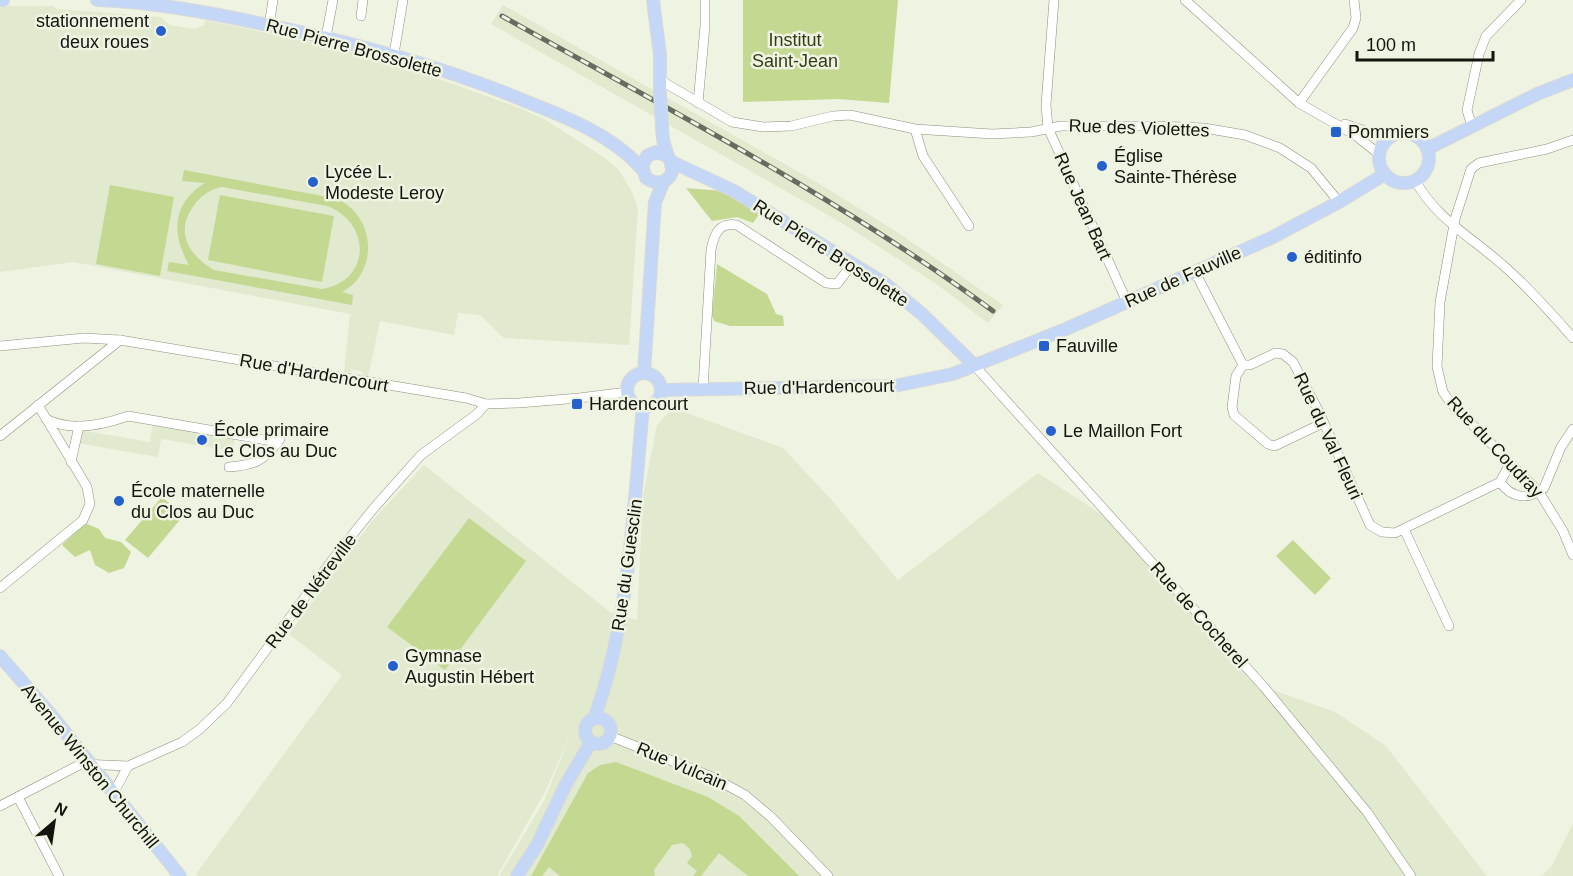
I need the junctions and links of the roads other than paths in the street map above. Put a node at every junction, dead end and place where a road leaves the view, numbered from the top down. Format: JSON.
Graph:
{"nodes":[{"id":1,"x":97,"y":0,"type":"edge"},
{"id":2,"x":273,"y":0,"type":"edge"},
{"id":3,"x":333,"y":0,"type":"edge"},
{"id":4,"x":363,"y":0,"type":"edge"},
{"id":5,"x":403,"y":0,"type":"edge"},
{"id":6,"x":653,"y":0,"type":"edge"},
{"id":7,"x":705,"y":0,"type":"edge"},
{"id":8,"x":1054,"y":0,"type":"edge"},
{"id":9,"x":1185,"y":0,"type":"edge"},
{"id":10,"x":1354,"y":0,"type":"edge"},
{"id":11,"x":1521,"y":0,"type":"edge"},
{"id":12,"x":182,"y":4,"type":"edge"},
{"id":13,"x":361,"y":16,"type":"dead end"},
{"id":14,"x":269,"y":25,"type":"junction"},
{"id":15,"x":326,"y":37,"type":"junction"},
{"id":16,"x":394,"y":54,"type":"junction"},
{"id":17,"x":660,"y":80,"type":"junction"},
{"id":18,"x":1573,"y":80,"type":"edge"},
{"id":19,"x":698,"y":103,"type":"junction"},
{"id":20,"x":1299,"y":103,"type":"junction"},
{"id":21,"x":1311,"y":111,"type":"junction"},
{"id":22,"x":1472,"y":127,"type":"junction"},
{"id":23,"x":1048,"y":128,"type":"junction"},
{"id":24,"x":915,"y":129,"type":"junction"},
{"id":25,"x":662,"y":131,"type":"junction"},
{"id":26,"x":1388,"y":139,"type":"junction"},
{"id":27,"x":1573,"y":140,"type":"edge"},
{"id":28,"x":1427,"y":149,"type":"junction"},
{"id":29,"x":1379,"y":154,"type":"junction"},
{"id":30,"x":650,"y":155,"type":"junction"},
{"id":31,"x":630,"y":156,"type":"junction"},
{"id":32,"x":669,"y":159,"type":"junction"},
{"id":33,"x":642,"y":169,"type":"junction"},
{"id":34,"x":1385,"y":174,"type":"junction"},
{"id":35,"x":706,"y":177,"type":"junction"},
{"id":36,"x":667,"y":179,"type":"junction"},
{"id":37,"x":1415,"y":180,"type":"junction"},
{"id":38,"x":650,"y":181,"type":"junction"},
{"id":39,"x":655,"y":202,"type":"junction"},
{"id":40,"x":1339,"y":202,"type":"junction"},
{"id":41,"x":969,"y":226,"type":"dead end"},
{"id":42,"x":1454,"y":227,"type":"junction"},
{"id":43,"x":853,"y":263,"type":"junction"},
{"id":44,"x":1195,"y":272,"type":"junction"},
{"id":45,"x":1127,"y":302,"type":"junction"},
{"id":46,"x":1573,"y":338,"type":"edge"},
{"id":47,"x":120,"y":340,"type":"junction"},
{"id":48,"x":0,"y":346,"type":"edge"},
{"id":49,"x":974,"y":365,"type":"junction"},
{"id":50,"x":1243,"y":365,"type":"junction"},
{"id":51,"x":644,"y":374,"type":"junction"},
{"id":52,"x":703,"y":389,"type":"junction"},
{"id":53,"x":661,"y":390,"type":"junction"},
{"id":54,"x":627,"y":392,"type":"junction"},
{"id":55,"x":486,"y":404,"type":"junction"},
{"id":56,"x":38,"y":405,"type":"junction"},
{"id":57,"x":643,"y":407,"type":"junction"},
{"id":58,"x":46,"y":419,"type":"junction"},
{"id":59,"x":1323,"y":423,"type":"junction"},
{"id":60,"x":79,"y":426,"type":"junction"},
{"id":61,"x":1573,"y":429,"type":"edge"},
{"id":62,"x":0,"y":436,"type":"edge"},
{"id":63,"x":70,"y":462,"type":"junction"},
{"id":64,"x":1510,"y":464,"type":"junction"},
{"id":65,"x":229,"y":467,"type":"dead end"},
{"id":66,"x":1500,"y":482,"type":"junction"},
{"id":67,"x":1539,"y":492,"type":"junction"},
{"id":68,"x":1404,"y":529,"type":"junction"},
{"id":69,"x":1573,"y":555,"type":"edge"},
{"id":70,"x":0,"y":588,"type":"edge"},
{"id":71,"x":1449,"y":626,"type":"dead end"},
{"id":72,"x":0,"y":656,"type":"edge"},
{"id":73,"x":594,"y":719,"type":"junction"},
{"id":74,"x":609,"y":736,"type":"junction"},
{"id":75,"x":591,"y":742,"type":"junction"},
{"id":76,"x":91,"y":765,"type":"junction"},
{"id":77,"x":128,"y":766,"type":"junction"},
{"id":78,"x":113,"y":794,"type":"junction"},
{"id":79,"x":18,"y":797,"type":"junction"},
{"id":80,"x":0,"y":806,"type":"edge"},
{"id":81,"x":60,"y":876,"type":"edge"},
{"id":82,"x":180,"y":876,"type":"edge"},
{"id":83,"x":517,"y":876,"type":"edge"},
{"id":84,"x":828,"y":876,"type":"edge"},
{"id":85,"x":1410,"y":876,"type":"edge"}],
"edges":[{"from":1,"to":12,"type":"main road","name":"Rue Pierre Brossolette"},
{"from":2,"to":14,"type":"street"},
{"from":3,"to":15,"type":"street"},
{"from":4,"to":13,"type":"street"},
{"from":5,"to":16,"type":"street"},
{"from":6,"to":17,"type":"main road"},
{"from":7,"to":19,"type":"street"},
{"from":8,"to":23,"type":"street","name":"Rue Jean Bart"},
{"from":9,"to":20,"type":"street"},
{"from":10,"to":20,"type":"street"},
{"from":11,"to":22,"type":"street"},
{"from":12,"to":14,"type":"main road","name":"Rue Pierre Brossolette"},
{"from":14,"to":15,"type":"main road","name":"Rue Pierre Brossolette"},
{"from":15,"to":16,"type":"main road","name":"Rue Pierre Brossolette"},
{"from":16,"to":31,"type":"main road","name":"Rue Pierre Brossolette"},
{"from":17,"to":19,"type":"street","name":"Rue des Violettes"},
{"from":17,"to":25,"type":"main road","bridge":true},
{"from":18,"to":22,"type":"main road"},
{"from":19,"to":24,"type":"street","name":"Rue des Violettes"},
{"from":20,"to":21,"type":"street"},
{"from":21,"to":26,"type":"street"},
{"from":21,"to":29,"type":"street"},
{"from":22,"to":28,"type":"main road"},
{"from":23,"to":24,"type":"street","name":"Rue des Violettes"},
{"from":23,"to":40,"type":"street","name":"Rue des Violettes"},
{"from":23,"to":45,"type":"street","name":"Rue Jean Bart"},
{"from":24,"to":41,"type":"street"},
{"from":25,"to":30,"type":"main road"},
{"from":25,"to":32,"type":"main road"},
{"from":26,"to":28,"type":"main road"},
{"from":26,"to":29,"type":"main road"},
{"from":27,"to":42,"type":"street","name":"Rue du Coudray"},
{"from":28,"to":37,"type":"main road"},
{"from":29,"to":34,"type":"main road"},
{"from":30,"to":31,"type":"main road"},
{"from":30,"to":32,"type":"main road"},
{"from":30,"to":33,"type":"main road"},
{"from":31,"to":33,"type":"main road","name":"Rue Pierre Brossolette"},
{"from":32,"to":35,"type":"main road","name":"Rue Pierre Brossolette"},
{"from":32,"to":36,"type":"main road"},
{"from":33,"to":38,"type":"main road"},
{"from":34,"to":37,"type":"main road"},
{"from":34,"to":40,"type":"main road","name":"Rue de Fauville"},
{"from":35,"to":36,"type":"main road","name":"Rue Pierre Brossolette"},
{"from":35,"to":43,"type":"main road","name":"Rue Pierre Brossolette"},
{"from":36,"to":38,"type":"main road"},
{"from":36,"to":39,"type":"main road"},
{"from":37,"to":42,"type":"street"},
{"from":38,"to":39,"type":"main road"},
{"from":39,"to":51,"type":"main road"},
{"from":40,"to":44,"type":"main road","name":"Rue de Fauville"},
{"from":42,"to":46,"type":"street"},
{"from":42,"to":64,"type":"street","name":"Rue du Coudray"},
{"from":43,"to":49,"type":"main road","name":"Rue Pierre Brossolette"},
{"from":43,"to":52,"type":"street"},
{"from":44,"to":45,"type":"main road","name":"Rue de Fauville"},
{"from":44,"to":50,"type":"street"},
{"from":45,"to":49,"type":"main road","name":"Rue de Fauville"},
{"from":47,"to":48,"type":"street","name":"Rue d'Hardencourt"},
{"from":47,"to":55,"type":"street","name":"Rue d'Hardencourt"},
{"from":47,"to":56,"type":"street"},
{"from":49,"to":52,"type":"main road","name":"Rue d'Hardencourt"},
{"from":49,"to":85,"type":"street","name":"Rue de Cocherel"},
{"from":50,"to":59,"type":"street","name":"Rue du Val Fleuri"},
{"from":50,"to":59,"type":"street"},
{"from":51,"to":53,"type":"main road"},
{"from":51,"to":54,"type":"main road"},
{"from":52,"to":53,"type":"main road","name":"Rue d'Hardencourt"},
{"from":53,"to":57,"type":"main road"},
{"from":54,"to":55,"type":"street","name":"Rue d'Hardencourt"},
{"from":54,"to":57,"type":"main road"},
{"from":55,"to":77,"type":"street","name":"Rue de Nétreville"},
{"from":56,"to":58,"type":"street"},
{"from":56,"to":62,"type":"street"},
{"from":57,"to":73,"type":"main road","name":"Rue du Guesclin"},
{"from":58,"to":60,"type":"street"},
{"from":58,"to":63,"type":"street"},
{"from":59,"to":68,"type":"street","name":"Rue du Val Fleuri"},
{"from":60,"to":63,"type":"street"},
{"from":60,"to":65,"type":"street"},
{"from":61,"to":67,"type":"street"},
{"from":63,"to":70,"type":"street"},
{"from":64,"to":66,"type":"street"},
{"from":64,"to":67,"type":"street","name":"Rue du Coudray"},
{"from":66,"to":67,"type":"street"},
{"from":66,"to":68,"type":"street","name":"Rue du Val Fleuri"},
{"from":67,"to":69,"type":"street","name":"Rue du Coudray"},
{"from":68,"to":71,"type":"street"},
{"from":72,"to":76,"type":"main road","name":"Avenue Winston Churchill"},
{"from":73,"to":74,"type":"main road"},
{"from":73,"to":75,"type":"main road"},
{"from":74,"to":75,"type":"main road"},
{"from":74,"to":84,"type":"street","name":"Rue Vulcain"},
{"from":75,"to":83,"type":"main road"},
{"from":76,"to":77,"type":"street","name":"Rue de Nétreville"},
{"from":76,"to":78,"type":"main road","name":"Avenue Winston Churchill"},
{"from":76,"to":79,"type":"street","name":"Rue de Nétreville"},
{"from":77,"to":78,"type":"street"},
{"from":78,"to":82,"type":"main road","name":"Avenue Winston Churchill"},
{"from":79,"to":80,"type":"street","name":"Rue de Nétreville"},
{"from":79,"to":81,"type":"street"}]}
